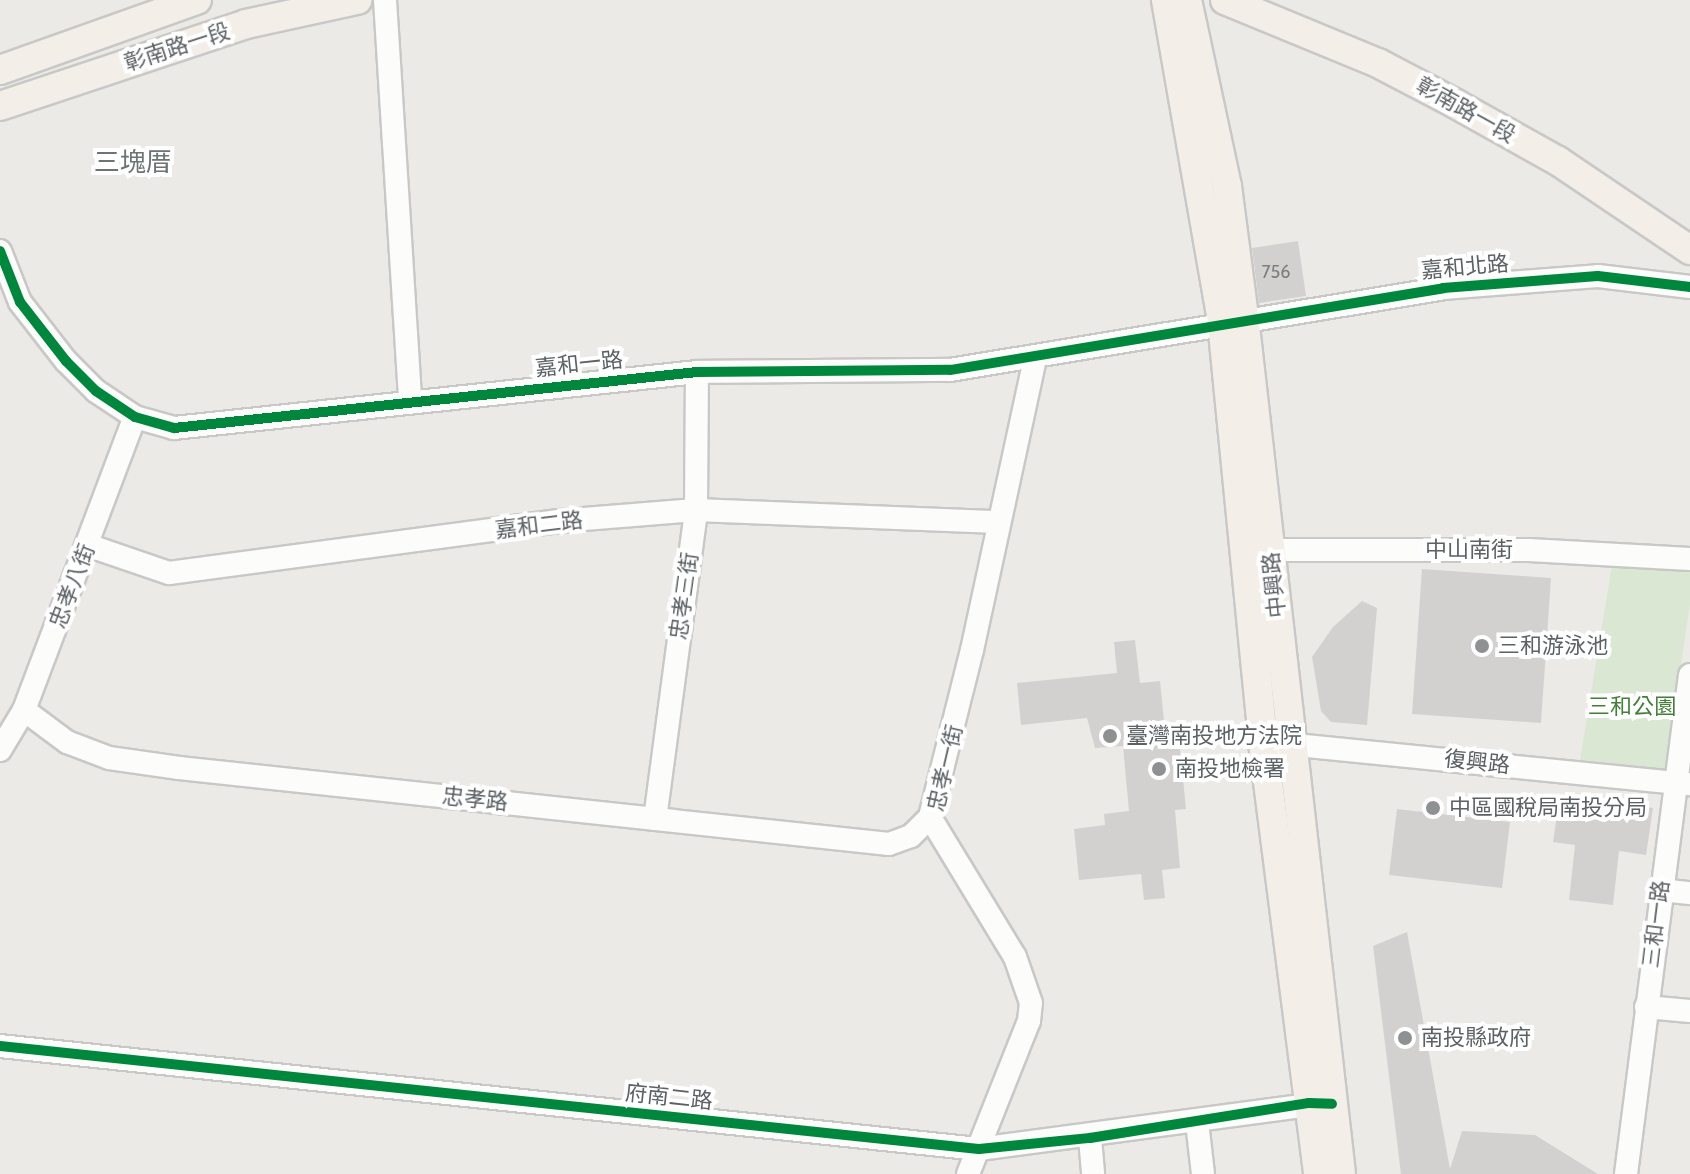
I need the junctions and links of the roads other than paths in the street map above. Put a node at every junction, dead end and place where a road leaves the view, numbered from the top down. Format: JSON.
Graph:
{"nodes":[{"id":1,"x":197,"y":0,"type":"edge"},
{"id":2,"x":357,"y":0,"type":"edge"},
{"id":3,"x":385,"y":0,"type":"edge"},
{"id":4,"x":1166,"y":0,"type":"edge"},
{"id":5,"x":1187,"y":0,"type":"edge"},
{"id":6,"x":1225,"y":0,"type":"edge"},
{"id":7,"x":0,"y":70,"type":"edge"},
{"id":8,"x":0,"y":106,"type":"edge"},
{"id":9,"x":1690,"y":250,"type":"edge"},
{"id":10,"x":0,"y":251,"type":"edge"},
{"id":11,"x":1690,"y":287,"type":"edge"},
{"id":12,"x":1233,"y":320,"type":"junction"},
{"id":13,"x":1035,"y":359,"type":"junction"},
{"id":14,"x":697,"y":372,"type":"junction"},
{"id":15,"x":410,"y":401,"type":"junction"},
{"id":16,"x":135,"y":417,"type":"junction"},
{"id":17,"x":696,"y":510,"type":"junction"},
{"id":18,"x":998,"y":522,"type":"junction"},
{"id":19,"x":87,"y":545,"type":"junction"},
{"id":20,"x":1258,"y":550,"type":"junction"},
{"id":21,"x":1690,"y":559,"type":"edge"},
{"id":22,"x":1690,"y":675,"type":"edge"},
{"id":23,"x":24,"y":710,"type":"junction"},
{"id":24,"x":1263,"y":743,"type":"junction"},
{"id":25,"x":1291,"y":744,"type":"junction"},
{"id":26,"x":0,"y":750,"type":"edge"},
{"id":27,"x":1683,"y":783,"type":"edge"},
{"id":28,"x":930,"y":817,"type":"junction"},
{"id":29,"x":655,"y":819,"type":"junction"},
{"id":30,"x":1660,"y":890,"type":"junction"},
{"id":31,"x":1690,"y":893,"type":"edge"},
{"id":32,"x":1646,"y":1007,"type":"junction"},
{"id":33,"x":1690,"y":1011,"type":"edge"},
{"id":34,"x":0,"y":1046,"type":"edge"},
{"id":35,"x":1321,"y":1103,"type":"junction"},
{"id":36,"x":1197,"y":1122,"type":"junction"},
{"id":37,"x":1090,"y":1138,"type":"junction"},
{"id":38,"x":979,"y":1149,"type":"junction"},
{"id":39,"x":968,"y":1174,"type":"edge"},
{"id":40,"x":1093,"y":1174,"type":"edge"},
{"id":41,"x":1203,"y":1174,"type":"edge"},
{"id":42,"x":1318,"y":1174,"type":"edge"},
{"id":43,"x":1341,"y":1174,"type":"edge"},
{"id":44,"x":1626,"y":1174,"type":"edge"}],
"edges":[{"from":1,"to":7,"type":"main road","name":"彰南路一段"},
{"from":2,"to":8,"type":"main road","name":"彰南路一段"},
{"from":3,"to":15,"type":"street"},
{"from":4,"to":12,"type":"main road","name":"中興路"},
{"from":5,"to":12,"type":"main road","name":"中興路"},
{"from":6,"to":9,"type":"main road","name":"彰南路一段"},
{"from":10,"to":16,"type":"street","name":"嘉和一路"},
{"from":11,"to":12,"type":"street","name":"嘉和北路"},
{"from":12,"to":13,"type":"street","name":"嘉和一路"},
{"from":12,"to":20,"type":"main road","name":"中興路"},
{"from":13,"to":14,"type":"street","name":"嘉和一路"},
{"from":13,"to":18,"type":"street","name":"忠孝一街"},
{"from":14,"to":15,"type":"street","name":"嘉和一路"},
{"from":14,"to":17,"type":"street","name":"忠孝三街"},
{"from":15,"to":16,"type":"street","name":"嘉和一路"},
{"from":16,"to":19,"type":"street","name":"忠孝八街"},
{"from":17,"to":18,"type":"street","name":"嘉和二路"},
{"from":17,"to":19,"type":"street","name":"嘉和二路"},
{"from":17,"to":29,"type":"street","name":"忠孝三街"},
{"from":18,"to":28,"type":"street","name":"忠孝一街"},
{"from":19,"to":23,"type":"street","name":"忠孝八街"},
{"from":20,"to":21,"type":"street","name":"中山南街"},
{"from":20,"to":24,"type":"main road","name":"中興路"},
{"from":20,"to":25,"type":"main road","name":"中興路"},
{"from":22,"to":27,"type":"street","name":"三和一路"},
{"from":23,"to":26,"type":"street","name":"忠孝八街"},
{"from":23,"to":29,"type":"street","name":"忠孝路"},
{"from":24,"to":25,"type":"street","name":"復興路"},
{"from":24,"to":35,"type":"main road","name":"中興路"},
{"from":25,"to":27,"type":"street","name":"復興路"},
{"from":25,"to":35,"type":"main road","name":"中興路"},
{"from":27,"to":30,"type":"street","name":"三和一路"},
{"from":28,"to":29,"type":"street","name":"忠孝路"},
{"from":28,"to":38,"type":"street","name":"忠孝一街"},
{"from":30,"to":31,"type":"street"},
{"from":30,"to":32,"type":"street","name":"三和一路"},
{"from":32,"to":33,"type":"street"},
{"from":32,"to":44,"type":"street","name":"三和一路"},
{"from":34,"to":38,"type":"street","name":"府南二路"},
{"from":35,"to":36,"type":"street","name":"府南二路"},
{"from":35,"to":42,"type":"main road","name":"中興路"},
{"from":35,"to":43,"type":"main road","name":"中興路"},
{"from":36,"to":37,"type":"street","name":"府南二路"},
{"from":36,"to":41,"type":"street"},
{"from":37,"to":38,"type":"street","name":"府南二路"},
{"from":37,"to":40,"type":"street"},
{"from":38,"to":39,"type":"street","name":"忠孝一街"}]}
